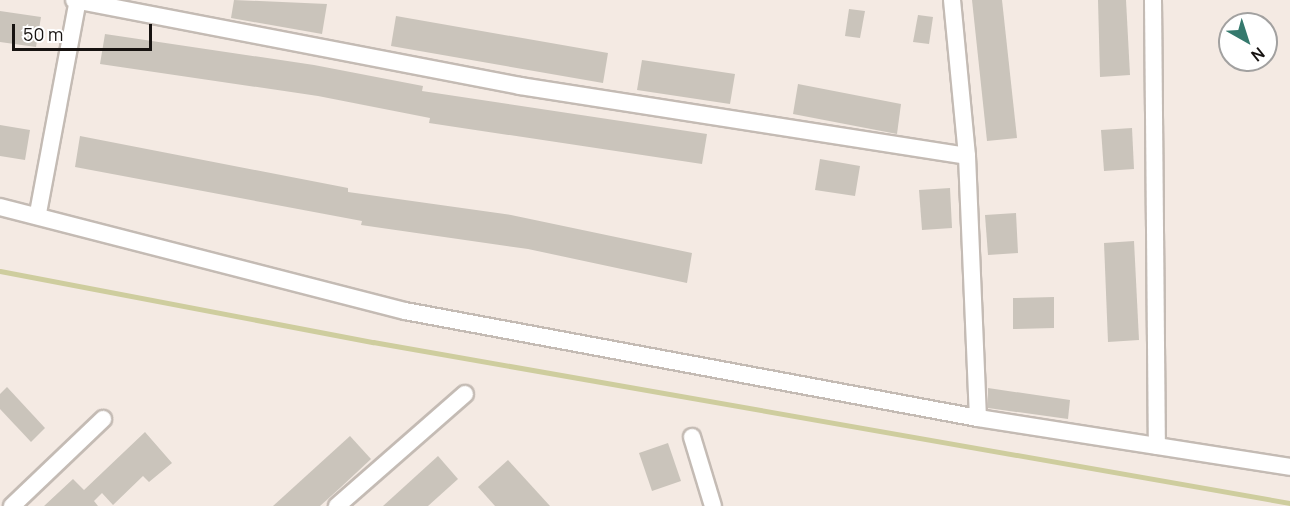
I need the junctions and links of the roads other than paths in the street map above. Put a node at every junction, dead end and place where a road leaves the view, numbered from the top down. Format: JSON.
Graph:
{"nodes":[{"id":1,"x":76,"y":0,"type":"edge"},
{"id":2,"x":952,"y":0,"type":"edge"},
{"id":3,"x":1153,"y":0,"type":"edge"},
{"id":4,"x":968,"y":156,"type":"junction"},
{"id":5,"x":0,"y":207,"type":"edge"},
{"id":6,"x":38,"y":213,"type":"junction"},
{"id":7,"x":465,"y":394,"type":"dead end"},
{"id":8,"x":978,"y":418,"type":"junction"},
{"id":9,"x":103,"y":419,"type":"dead end"},
{"id":10,"x":692,"y":437,"type":"dead end"},
{"id":11,"x":1156,"y":446,"type":"junction"},
{"id":12,"x":1290,"y":467,"type":"edge"},
{"id":13,"x":12,"y":506,"type":"edge"},
{"id":14,"x":338,"y":506,"type":"edge"},
{"id":15,"x":712,"y":506,"type":"edge"}],
"edges":[{"from":1,"to":4,"type":"street"},
{"from":1,"to":6,"type":"street"},
{"from":2,"to":4,"type":"street"},
{"from":3,"to":11,"type":"street"},
{"from":4,"to":8,"type":"street"},
{"from":5,"to":6,"type":"street"},
{"from":6,"to":8,"type":"street"},
{"from":7,"to":14,"type":"street"},
{"from":8,"to":11,"type":"street"},
{"from":9,"to":13,"type":"street"},
{"from":10,"to":15,"type":"street"},
{"from":11,"to":12,"type":"street"}]}
